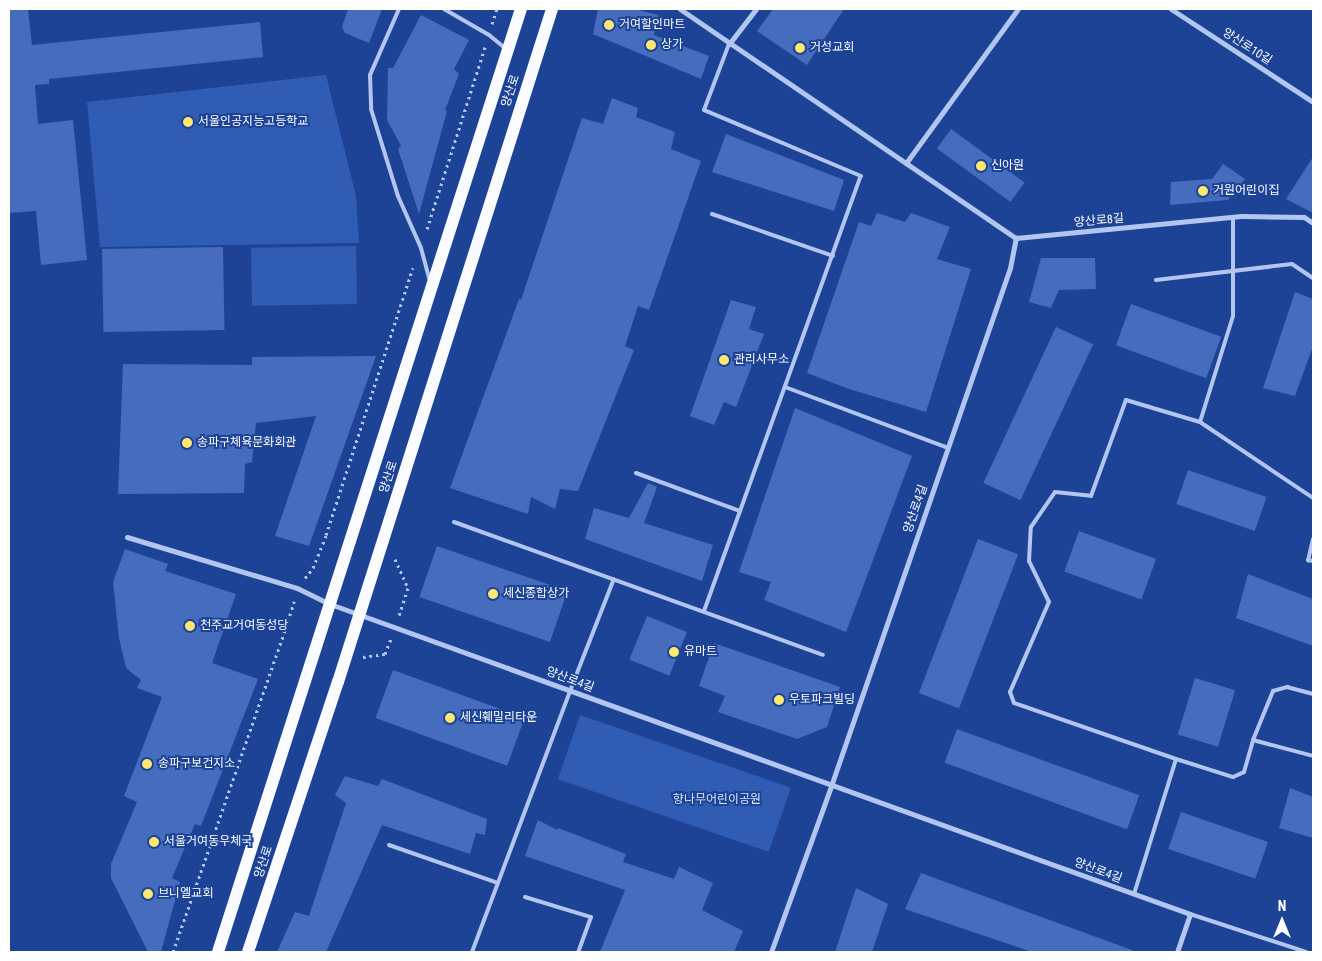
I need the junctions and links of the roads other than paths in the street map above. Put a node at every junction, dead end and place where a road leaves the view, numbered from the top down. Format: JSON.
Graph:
{"nodes":[{"id":1,"x":398,"y":9,"type":"edge"},
{"id":2,"x":444,"y":9,"type":"edge"},
{"id":3,"x":520,"y":9,"type":"edge"},
{"id":4,"x":552,"y":9,"type":"edge"},
{"id":5,"x":680,"y":9,"type":"edge"},
{"id":6,"x":756,"y":9,"type":"edge"},
{"id":7,"x":1018,"y":9,"type":"edge"},
{"id":8,"x":1171,"y":9,"type":"edge"},
{"id":9,"x":729,"y":44,"type":"junction"},
{"id":10,"x":508,"y":50,"type":"junction"},
{"id":11,"x":1313,"y":102,"type":"edge"},
{"id":12,"x":906,"y":163,"type":"junction"},
{"id":13,"x":712,"y":214,"type":"dead end"},
{"id":14,"x":1233,"y":217,"type":"junction"},
{"id":15,"x":1313,"y":223,"type":"edge"},
{"id":16,"x":1016,"y":238,"type":"junction"},
{"id":17,"x":833,"y":256,"type":"junction"},
{"id":18,"x":1233,"y":270,"type":"junction"},
{"id":19,"x":1313,"y":278,"type":"edge"},
{"id":20,"x":1156,"y":280,"type":"dead end"},
{"id":21,"x":431,"y":288,"type":"junction"},
{"id":22,"x":785,"y":387,"type":"junction"},
{"id":23,"x":1200,"y":422,"type":"junction"},
{"id":24,"x":948,"y":448,"type":"junction"},
{"id":25,"x":636,"y":473,"type":"dead end"},
{"id":26,"x":1313,"y":498,"type":"edge"},
{"id":27,"x":740,"y":511,"type":"junction"},
{"id":28,"x":454,"y":522,"type":"dead end"},
{"id":29,"x":127,"y":536,"type":"dead end"},
{"id":30,"x":1313,"y":539,"type":"edge"},
{"id":31,"x":1313,"y":561,"type":"edge"},
{"id":32,"x":614,"y":580,"type":"junction"},
{"id":33,"x":330,"y":604,"type":"junction"},
{"id":34,"x":704,"y":611,"type":"junction"},
{"id":35,"x":360,"y":614,"type":"junction"},
{"id":36,"x":823,"y":654,"type":"dead end"},
{"id":37,"x":570,"y":691,"type":"junction"},
{"id":38,"x":1313,"y":694,"type":"edge"},
{"id":39,"x":1253,"y":740,"type":"junction"},
{"id":40,"x":1313,"y":756,"type":"edge"},
{"id":41,"x":1176,"y":759,"type":"junction"},
{"id":42,"x":831,"y":786,"type":"junction"},
{"id":43,"x":390,"y":845,"type":"dead end"},
{"id":44,"x":498,"y":883,"type":"junction"},
{"id":45,"x":1134,"y":894,"type":"junction"},
{"id":46,"x":525,"y":897,"type":"dead end"},
{"id":47,"x":1190,"y":914,"type":"junction"},
{"id":48,"x":218,"y":952,"type":"edge"},
{"id":49,"x":248,"y":952,"type":"edge"},
{"id":50,"x":472,"y":952,"type":"edge"},
{"id":51,"x":578,"y":952,"type":"edge"},
{"id":52,"x":771,"y":952,"type":"edge"},
{"id":53,"x":1176,"y":952,"type":"edge"},
{"id":54,"x":1306,"y":952,"type":"edge"}],
"edges":[{"from":1,"to":21,"type":"lane"},
{"from":2,"to":10,"type":"lane"},
{"from":3,"to":10,"type":"main road","name":"양산로"},
{"from":4,"to":35,"type":"main road","name":"양산로"},
{"from":5,"to":9,"type":"street"},
{"from":6,"to":9,"type":"street"},
{"from":7,"to":12,"type":"street"},
{"from":8,"to":11,"type":"street","name":"양산로10길"},
{"from":9,"to":12,"type":"street"},
{"from":9,"to":17,"type":"lane"},
{"from":10,"to":21,"type":"main road","name":"양산로"},
{"from":12,"to":16,"type":"street"},
{"from":13,"to":17,"type":"lane"},
{"from":14,"to":15,"type":"street","name":"양산로8길"},
{"from":14,"to":16,"type":"street","name":"양산로8길"},
{"from":14,"to":18,"type":"lane"},
{"from":16,"to":24,"type":"street","name":"양산로4길"},
{"from":17,"to":22,"type":"lane"},
{"from":18,"to":19,"type":"lane"},
{"from":18,"to":20,"type":"lane"},
{"from":18,"to":23,"type":"lane"},
{"from":21,"to":33,"type":"main road","name":"양산로"},
{"from":22,"to":24,"type":"lane"},
{"from":22,"to":27,"type":"lane"},
{"from":23,"to":26,"type":"lane"},
{"from":23,"to":41,"type":"lane"},
{"from":24,"to":42,"type":"street","name":"양산로4길"},
{"from":25,"to":27,"type":"lane"},
{"from":27,"to":34,"type":"lane"},
{"from":28,"to":32,"type":"lane"},
{"from":29,"to":33,"type":"street"},
{"from":30,"to":31,"type":"lane"},
{"from":32,"to":34,"type":"lane"},
{"from":32,"to":37,"type":"lane"},
{"from":33,"to":35,"type":"street","name":"양산로4길"},
{"from":33,"to":48,"type":"main road","name":"양산로"},
{"from":34,"to":36,"type":"lane"},
{"from":35,"to":37,"type":"street","name":"양산로4길"},
{"from":35,"to":49,"type":"main road","name":"양산로"},
{"from":37,"to":42,"type":"street","name":"양산로4길"},
{"from":37,"to":44,"type":"lane"},
{"from":38,"to":39,"type":"lane"},
{"from":39,"to":40,"type":"lane"},
{"from":39,"to":41,"type":"lane"},
{"from":41,"to":45,"type":"lane"},
{"from":42,"to":45,"type":"street","name":"양산로4길"},
{"from":42,"to":52,"type":"street","name":"양산로4길"},
{"from":43,"to":44,"type":"lane"},
{"from":44,"to":50,"type":"lane"},
{"from":45,"to":47,"type":"street","name":"양산로4길"},
{"from":46,"to":51,"type":"lane"},
{"from":47,"to":53,"type":"street"},
{"from":47,"to":54,"type":"lane"}]}
